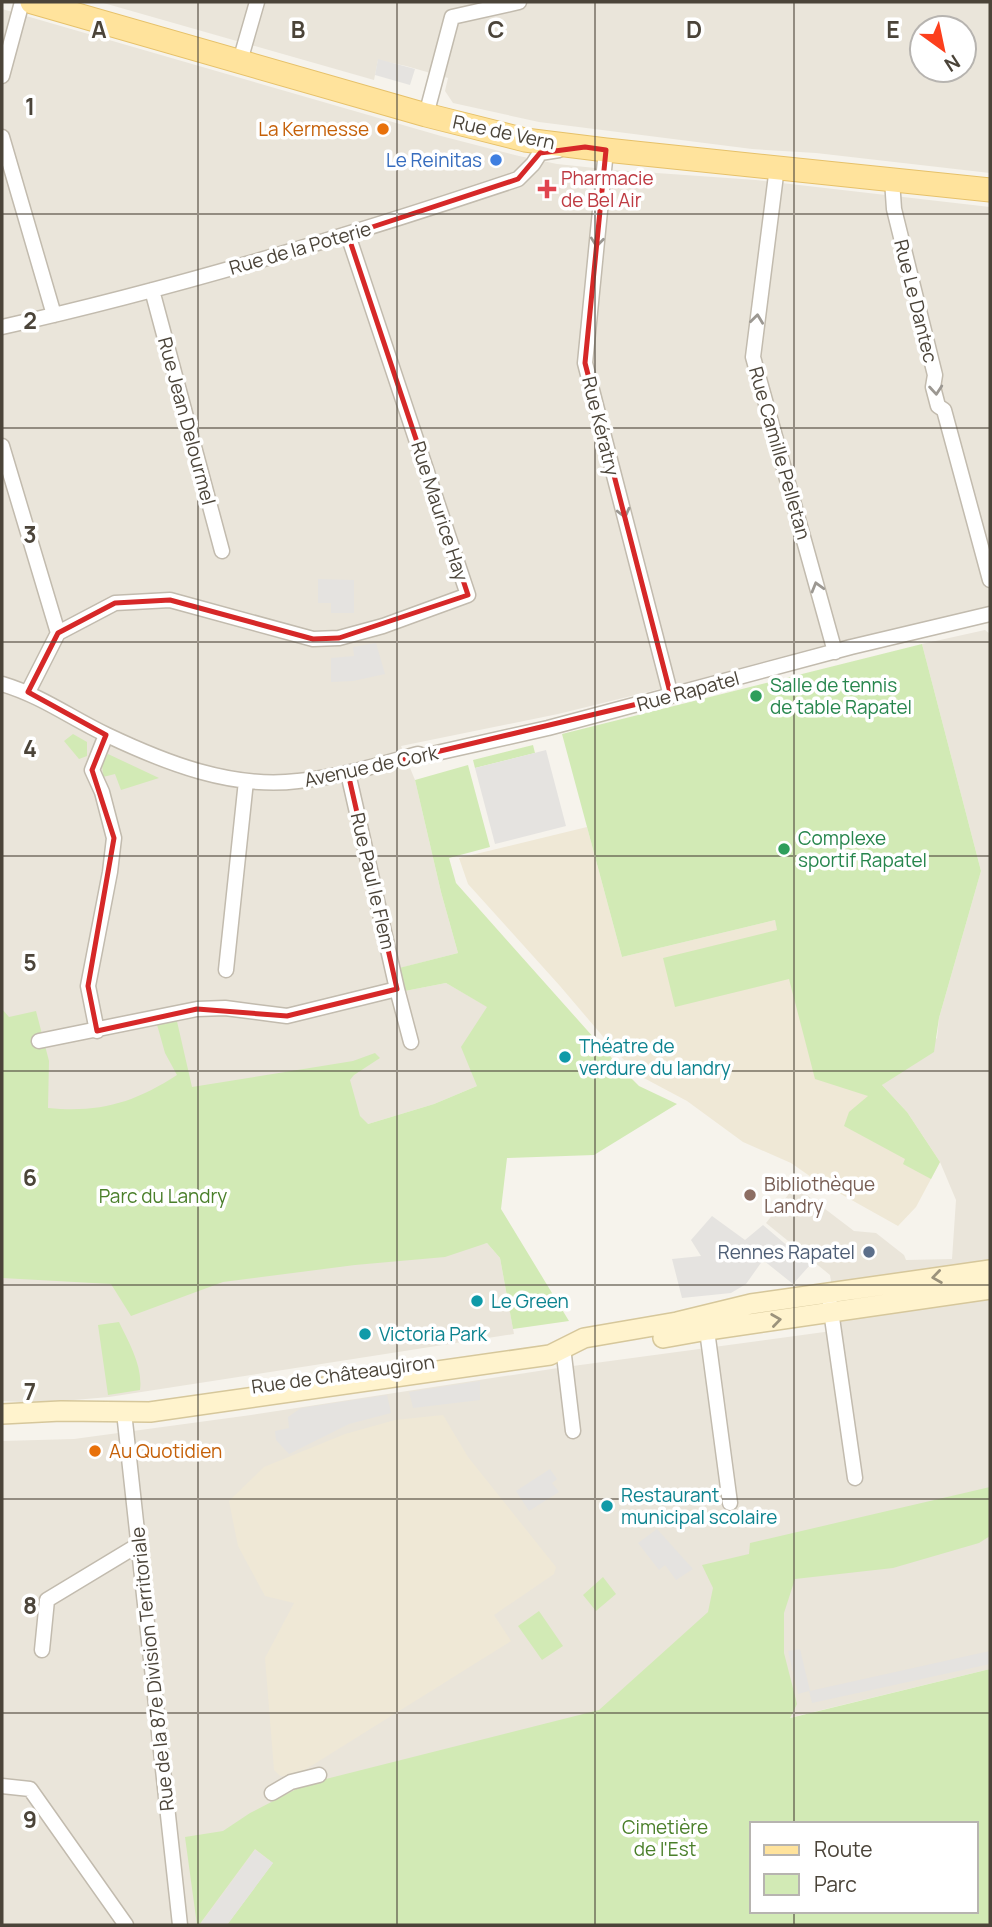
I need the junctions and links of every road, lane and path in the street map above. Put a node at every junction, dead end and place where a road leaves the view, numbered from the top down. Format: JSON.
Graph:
{"nodes":[{"id":1,"x":22,"y":2,"type":"edge"},
{"id":2,"x":32,"y":2,"type":"edge"},
{"id":3,"x":257,"y":2,"type":"edge"},
{"id":4,"x":456,"y":2,"type":"edge"},
{"id":5,"x":519,"y":2,"type":"edge"},
{"id":6,"x":492,"y":4,"type":"edge"},
{"id":7,"x":452,"y":17,"type":"junction"},
{"id":8,"x":240,"y":61,"type":"junction"},
{"id":9,"x":2,"y":76,"type":"edge"},
{"id":10,"x":426,"y":115,"type":"junction"},
{"id":11,"x":2,"y":137,"type":"edge"},
{"id":12,"x":596,"y":148,"type":"junction"},
{"id":13,"x":777,"y":167,"type":"junction"},
{"id":14,"x":892,"y":180,"type":"junction"},
{"id":15,"x":990,"y":190,"type":"edge"},
{"id":16,"x":348,"y":235,"type":"junction"},
{"id":17,"x":152,"y":290,"type":"junction"},
{"id":18,"x":54,"y":315,"type":"junction"},
{"id":19,"x":2,"y":327,"type":"edge"},
{"id":20,"x":2,"y":446,"type":"edge"},
{"id":21,"x":222,"y":551,"type":"dead end"},
{"id":22,"x":990,"y":580,"type":"edge"},
{"id":23,"x":990,"y":614,"type":"edge"},
{"id":24,"x":58,"y":632,"type":"junction"},
{"id":25,"x":835,"y":652,"type":"junction"},
{"id":26,"x":2,"y":684,"type":"edge"},
{"id":27,"x":28,"y":692,"type":"junction"},
{"id":28,"x":671,"y":696,"type":"junction"},
{"id":29,"x":548,"y":727,"type":"joint"},
{"id":30,"x":106,"y":734,"type":"junction"},
{"id":31,"x":348,"y":774,"type":"junction"},
{"id":32,"x":246,"y":781,"type":"junction"},
{"id":33,"x":226,"y":970,"type":"dead end"},
{"id":34,"x":397,"y":989,"type":"junction"},
{"id":35,"x":97,"y":1031,"type":"junction"},
{"id":36,"x":39,"y":1041,"type":"dead end"},
{"id":37,"x":411,"y":1042,"type":"dead end"},
{"id":38,"x":990,"y":1270,"type":"edge"},
{"id":39,"x":990,"y":1289,"type":"edge"},
{"id":40,"x":828,"y":1292,"type":"junction"},
{"id":41,"x":831,"y":1313,"type":"junction"},
{"id":42,"x":706,"y":1323,"type":"junction"},
{"id":43,"x":563,"y":1347,"type":"junction"},
{"id":44,"x":124,"y":1412,"type":"junction"},
{"id":45,"x":2,"y":1414,"type":"edge"},
{"id":46,"x":573,"y":1431,"type":"dead end"},
{"id":47,"x":855,"y":1478,"type":"dead end"},
{"id":48,"x":730,"y":1503,"type":"dead end"},
{"id":49,"x":138,"y":1545,"type":"junction"},
{"id":50,"x":42,"y":1650,"type":"dead end"},
{"id":51,"x":319,"y":1775,"type":"dead end"},
{"id":52,"x":2,"y":1786,"type":"edge"},
{"id":53,"x":272,"y":1793,"type":"dead end"},
{"id":54,"x":126,"y":1925,"type":"edge"},
{"id":55,"x":180,"y":1925,"type":"edge"}],
"edges":[{"from":1,"to":9,"type":"street"},
{"from":2,"to":8,"type":"main road","name":"Rue de Vern"},
{"from":3,"to":8,"type":"street"},
{"from":4,"to":7,"type":"street"},
{"from":5,"to":6,"type":"street"},
{"from":6,"to":7,"type":"street"},
{"from":7,"to":10,"type":"street"},
{"from":8,"to":10,"type":"main road","name":"Rue de Vern"},
{"from":10,"to":12,"type":"main road","name":"Rue de Vern"},
{"from":11,"to":18,"type":"street"},
{"from":12,"to":13,"type":"main road","name":"Rue de Vern"},
{"from":12,"to":16,"type":"street","name":"Rue de la Poterie"},
{"from":12,"to":28,"type":"street","name":"Rue Kératry","one_way":true},
{"from":13,"to":14,"type":"main road","name":"Rue de Vern"},
{"from":25,"to":13,"type":"street","name":"Rue Camille Pelletan","one_way":true},
{"from":14,"to":15,"type":"main road","name":"Rue de Vern"},
{"from":14,"to":22,"type":"street","name":"Rue Le Dantec","one_way":true},
{"from":16,"to":17,"type":"street","name":"Rue de la Poterie"},
{"from":16,"to":24,"type":"street","name":"Rue Maurice Hay"},
{"from":17,"to":18,"type":"street","name":"Rue de la Poterie"},
{"from":17,"to":21,"type":"street","name":"Rue Jean Delourmel"},
{"from":18,"to":19,"type":"street","name":"Rue de la Poterie"},
{"from":20,"to":24,"type":"street"},
{"from":23,"to":25,"type":"street","name":"Rue Rapatel"},
{"from":24,"to":27,"type":"street"},
{"from":25,"to":28,"type":"street","name":"Rue Rapatel"},
{"from":26,"to":27,"type":"street","name":"Avenue de Cork"},
{"from":27,"to":30,"type":"street","name":"Avenue de Cork"},
{"from":28,"to":29,"type":"street","name":"Rue Rapatel"},
{"from":29,"to":31,"type":"street","name":"Avenue de Cork"},
{"from":30,"to":32,"type":"street","name":"Avenue de Cork"},
{"from":30,"to":35,"type":"street"},
{"from":31,"to":32,"type":"street","name":"Avenue de Cork"},
{"from":31,"to":34,"type":"street","name":"Rue Paul le Flem"},
{"from":32,"to":33,"type":"street"},
{"from":34,"to":35,"type":"street"},
{"from":34,"to":37,"type":"street","name":"Rue Paul le Flem"},
{"from":35,"to":36,"type":"street"},
{"from":38,"to":40,"type":"main road","name":"Rue de Châteaugiron","one_way":true},
{"from":39,"to":41,"type":"main road","name":"Rue de Châteaugiron"},
{"from":40,"to":41,"type":"street"},
{"from":40,"to":42,"type":"main road","name":"Rue de Châteaugiron"},
{"from":42,"to":41,"type":"main road","name":"Rue de Châteaugiron","one_way":true},
{"from":41,"to":47,"type":"street"},
{"from":42,"to":43,"type":"main road","name":"Rue de Châteaugiron"},
{"from":42,"to":48,"type":"street"},
{"from":43,"to":44,"type":"main road","name":"Rue de Châteaugiron"},
{"from":43,"to":46,"type":"street"},
{"from":44,"to":45,"type":"main road","name":"Rue de Châteaugiron"},
{"from":44,"to":49,"type":"street","name":"Rue de la 87e Division Territoriale"},
{"from":49,"to":50,"type":"street"},
{"from":49,"to":55,"type":"street","name":"Rue de la 87e Division Territoriale"},
{"from":51,"to":53,"type":"street"},
{"from":52,"to":54,"type":"street"}]}
